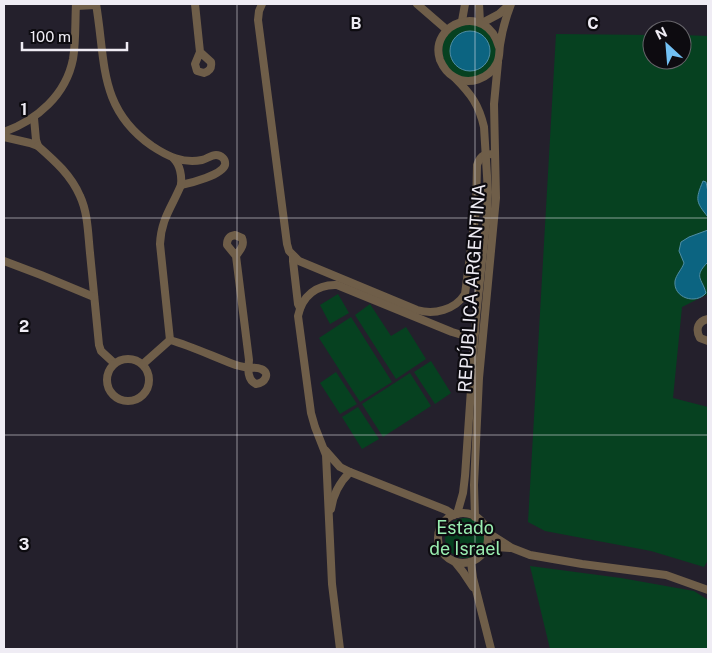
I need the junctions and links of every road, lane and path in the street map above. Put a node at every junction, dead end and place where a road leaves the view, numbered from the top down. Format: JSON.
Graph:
{"nodes":[{"id":1,"x":195,"y":4,"type":"edge"},
{"id":2,"x":416,"y":4,"type":"edge"},
{"id":3,"x":465,"y":4,"type":"edge"},
{"id":4,"x":479,"y":4,"type":"edge"},
{"id":5,"x":511,"y":4,"type":"edge"},
{"id":6,"x":76,"y":5,"type":"edge"},
{"id":7,"x":96,"y":5,"type":"edge"},
{"id":8,"x":260,"y":7,"type":"edge"},
{"id":9,"x":462,"y":21,"type":"junction"},
{"id":10,"x":481,"y":23,"type":"junction"},
{"id":11,"x":447,"y":30,"type":"junction"},
{"id":12,"x":499,"y":46,"type":"junction"},
{"id":13,"x":200,"y":52,"type":"dead end"},
{"id":14,"x":498,"y":62,"type":"junction"},
{"id":15,"x":455,"y":78,"type":"junction"},
{"id":16,"x":34,"y":118,"type":"junction"},
{"id":17,"x":4,"y":132,"type":"edge"},
{"id":18,"x":4,"y":137,"type":"edge"},
{"id":19,"x":38,"y":146,"type":"junction"},
{"id":20,"x":485,"y":154,"type":"junction"},
{"id":21,"x":495,"y":154,"type":"junction"},
{"id":22,"x":174,"y":158,"type":"junction"},
{"id":23,"x":181,"y":184,"type":"junction"},
{"id":24,"x":491,"y":208,"type":"junction"},
{"id":25,"x":236,"y":256,"type":"dead end"},
{"id":26,"x":293,"y":256,"type":"junction"},
{"id":27,"x":4,"y":261,"type":"edge"},
{"id":28,"x":94,"y":297,"type":"junction"},
{"id":29,"x":300,"y":308,"type":"junction"},
{"id":30,"x":480,"y":317,"type":"junction"},
{"id":31,"x":708,"y":319,"type":"edge"},
{"id":32,"x":475,"y":332,"type":"junction"},
{"id":33,"x":170,"y":340,"type":"junction"},
{"id":34,"x":708,"y":341,"type":"edge"},
{"id":35,"x":114,"y":363,"type":"junction"},
{"id":36,"x":144,"y":364,"type":"junction"},
{"id":37,"x":472,"y":431,"type":"junction"},
{"id":38,"x":323,"y":447,"type":"junction"},
{"id":39,"x":350,"y":472,"type":"junction"},
{"id":40,"x":455,"y":514,"type":"junction"},
{"id":41,"x":476,"y":517,"type":"junction"},
{"id":42,"x":328,"y":521,"type":"junction"},
{"id":43,"x":487,"y":532,"type":"junction"},
{"id":44,"x":512,"y":548,"type":"junction"},
{"id":45,"x":486,"y":549,"type":"junction"},
{"id":46,"x":455,"y":562,"type":"junction"},
{"id":47,"x":471,"y":562,"type":"junction"},
{"id":48,"x":708,"y":590,"type":"edge"},
{"id":49,"x":478,"y":598,"type":"junction"},
{"id":50,"x":340,"y":649,"type":"edge"},
{"id":51,"x":491,"y":649,"type":"edge"}],
"edges":[{"from":1,"to":13,"type":"street"},
{"from":2,"to":11,"type":"street"},
{"from":3,"to":9,"type":"street"},
{"from":4,"to":10,"type":"street"},
{"from":5,"to":10,"type":"street"},
{"from":5,"to":12,"type":"street"},
{"from":6,"to":7,"type":"street"},
{"from":6,"to":16,"type":"street"},
{"from":7,"to":22,"type":"street"},
{"from":8,"to":26,"type":"street"},
{"from":9,"to":10,"type":"street"},
{"from":9,"to":11,"type":"street"},
{"from":10,"to":12,"type":"street"},
{"from":11,"to":15,"type":"street"},
{"from":12,"to":14,"type":"street"},
{"from":14,"to":15,"type":"street"},
{"from":14,"to":21,"type":"street","name":"REPÚBLICA ARGENTINA"},
{"from":15,"to":20,"type":"street","name":"REPÚBLICA ARGENTINA"},
{"from":16,"to":17,"type":"street"},
{"from":16,"to":19,"type":"street"},
{"from":18,"to":19,"type":"street"},
{"from":19,"to":28,"type":"street"},
{"from":20,"to":21,"type":"street"},
{"from":20,"to":24,"type":"street","name":"REPÚBLICA ARGENTINA"},
{"from":20,"to":26,"type":"street"},
{"from":21,"to":24,"type":"street","name":"REPÚBLICA ARGENTINA"},
{"from":22,"to":23,"type":"street"},
{"from":22,"to":23,"type":"street"},
{"from":23,"to":33,"type":"street"},
{"from":24,"to":30,"type":"street","name":"REPÚBLICA ARGENTINA"},
{"from":25,"to":33,"type":"street"},
{"from":26,"to":29,"type":"street"},
{"from":27,"to":28,"type":"street"},
{"from":28,"to":35,"type":"street"},
{"from":29,"to":32,"type":"street"},
{"from":29,"to":38,"type":"street"},
{"from":30,"to":32,"type":"street","name":"REPÚBLICA ARGENTINA"},
{"from":30,"to":37,"type":"street","name":"REPÚBLICA ARGENTINA"},
{"from":31,"to":34,"type":"street"},
{"from":32,"to":37,"type":"street","name":"REPÚBLICA ARGENTINA"},
{"from":33,"to":36,"type":"street"},
{"from":35,"to":36,"type":"street"},
{"from":35,"to":36,"type":"street"},
{"from":37,"to":40,"type":"street","name":"REPÚBLICA ARGENTINA"},
{"from":37,"to":41,"type":"street","name":"REPÚBLICA ARGENTINA"},
{"from":38,"to":39,"type":"street"},
{"from":38,"to":42,"type":"street"},
{"from":39,"to":40,"type":"street"},
{"from":39,"to":42,"type":"street"},
{"from":40,"to":41,"type":"street"},
{"from":40,"to":46,"type":"street"},
{"from":41,"to":43,"type":"street"},
{"from":42,"to":50,"type":"street"},
{"from":43,"to":44,"type":"street"},
{"from":43,"to":45,"type":"street"},
{"from":44,"to":45,"type":"street"},
{"from":44,"to":48,"type":"street"},
{"from":45,"to":47,"type":"street"},
{"from":46,"to":47,"type":"street"},
{"from":46,"to":49,"type":"street"},
{"from":47,"to":49,"type":"street"},
{"from":49,"to":51,"type":"street"}]}
